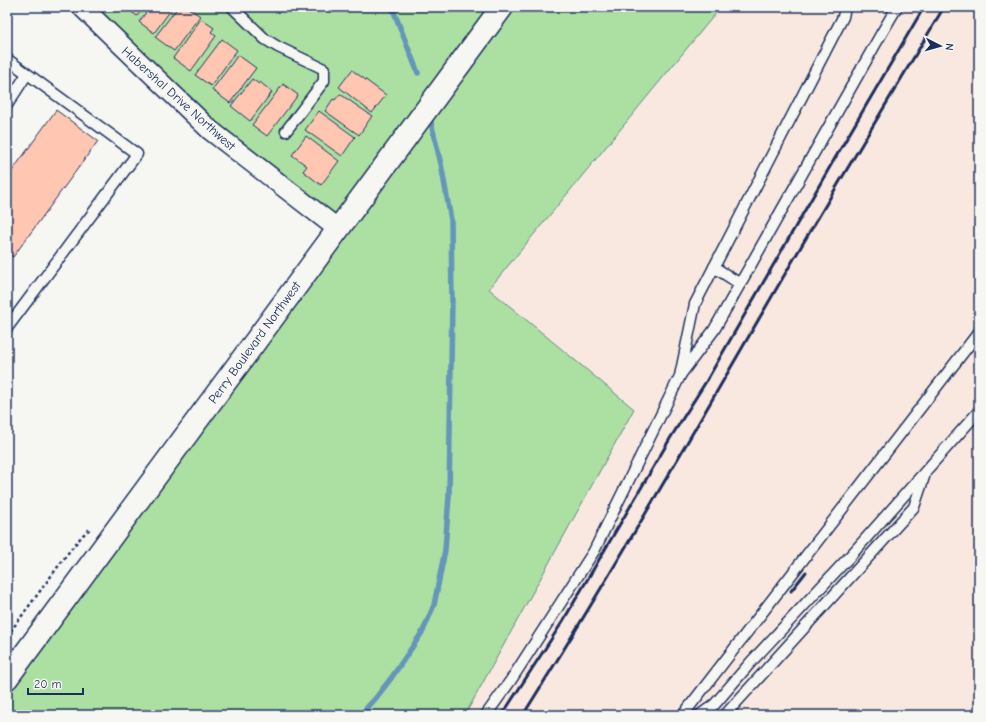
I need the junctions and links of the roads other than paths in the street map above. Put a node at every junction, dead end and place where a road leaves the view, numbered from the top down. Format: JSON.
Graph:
{"nodes":[{"id":1,"x":82,"y":7,"type":"edge"},
{"id":2,"x":232,"y":7,"type":"edge"},
{"id":3,"x":502,"y":7,"type":"edge"},
{"id":4,"x":845,"y":7,"type":"edge"},
{"id":5,"x":897,"y":7,"type":"edge"},
{"id":6,"x":7,"y":59,"type":"edge"},
{"id":7,"x":27,"y":74,"type":"junction"},
{"id":8,"x":7,"y":105,"type":"edge"},
{"id":9,"x":286,"y":131,"type":"dead end"},
{"id":10,"x":338,"y":229,"type":"junction"},
{"id":11,"x":714,"y":267,"type":"junction"},
{"id":12,"x":740,"y":284,"type":"junction"},
{"id":13,"x":7,"y":328,"type":"edge"},
{"id":14,"x":979,"y":332,"type":"edge"},
{"id":15,"x":680,"y":376,"type":"junction"},
{"id":16,"x":979,"y":411,"type":"edge"},
{"id":17,"x":927,"y":470,"type":"junction"},
{"id":18,"x":14,"y":655,"type":"edge"},
{"id":19,"x":7,"y":678,"type":"edge"},
{"id":20,"x":715,"y":704,"type":"junction"},
{"id":21,"x":486,"y":715,"type":"edge"},
{"id":22,"x":683,"y":715,"type":"edge"},
{"id":23,"x":700,"y":715,"type":"edge"},
{"id":24,"x":708,"y":715,"type":"edge"},
{"id":25,"x":725,"y":715,"type":"edge"}],
"edges":[{"from":1,"to":10,"type":"street","name":"Habershal Drive Northwest"},
{"from":2,"to":9,"type":"lane"},
{"from":3,"to":10,"type":"street","name":"Perry Boulevard Northwest"},
{"from":4,"to":11,"type":"lane"},
{"from":5,"to":12,"type":"lane"},
{"from":6,"to":7,"type":"lane"},
{"from":7,"to":8,"type":"lane"},
{"from":7,"to":13,"type":"lane"},
{"from":10,"to":18,"type":"street","name":"Perry Boulevard Northwest"},
{"from":11,"to":12,"type":"lane"},
{"from":11,"to":15,"type":"lane"},
{"from":12,"to":15,"type":"lane"},
{"from":14,"to":22,"type":"lane"},
{"from":15,"to":21,"type":"lane"},
{"from":16,"to":17,"type":"lane"},
{"from":17,"to":20,"type":"lane"},
{"from":17,"to":25,"type":"lane"},
{"from":18,"to":19,"type":"street","name":"Perry Boulevard Northwest"},
{"from":20,"to":23,"type":"lane"},
{"from":20,"to":24,"type":"lane"}]}
